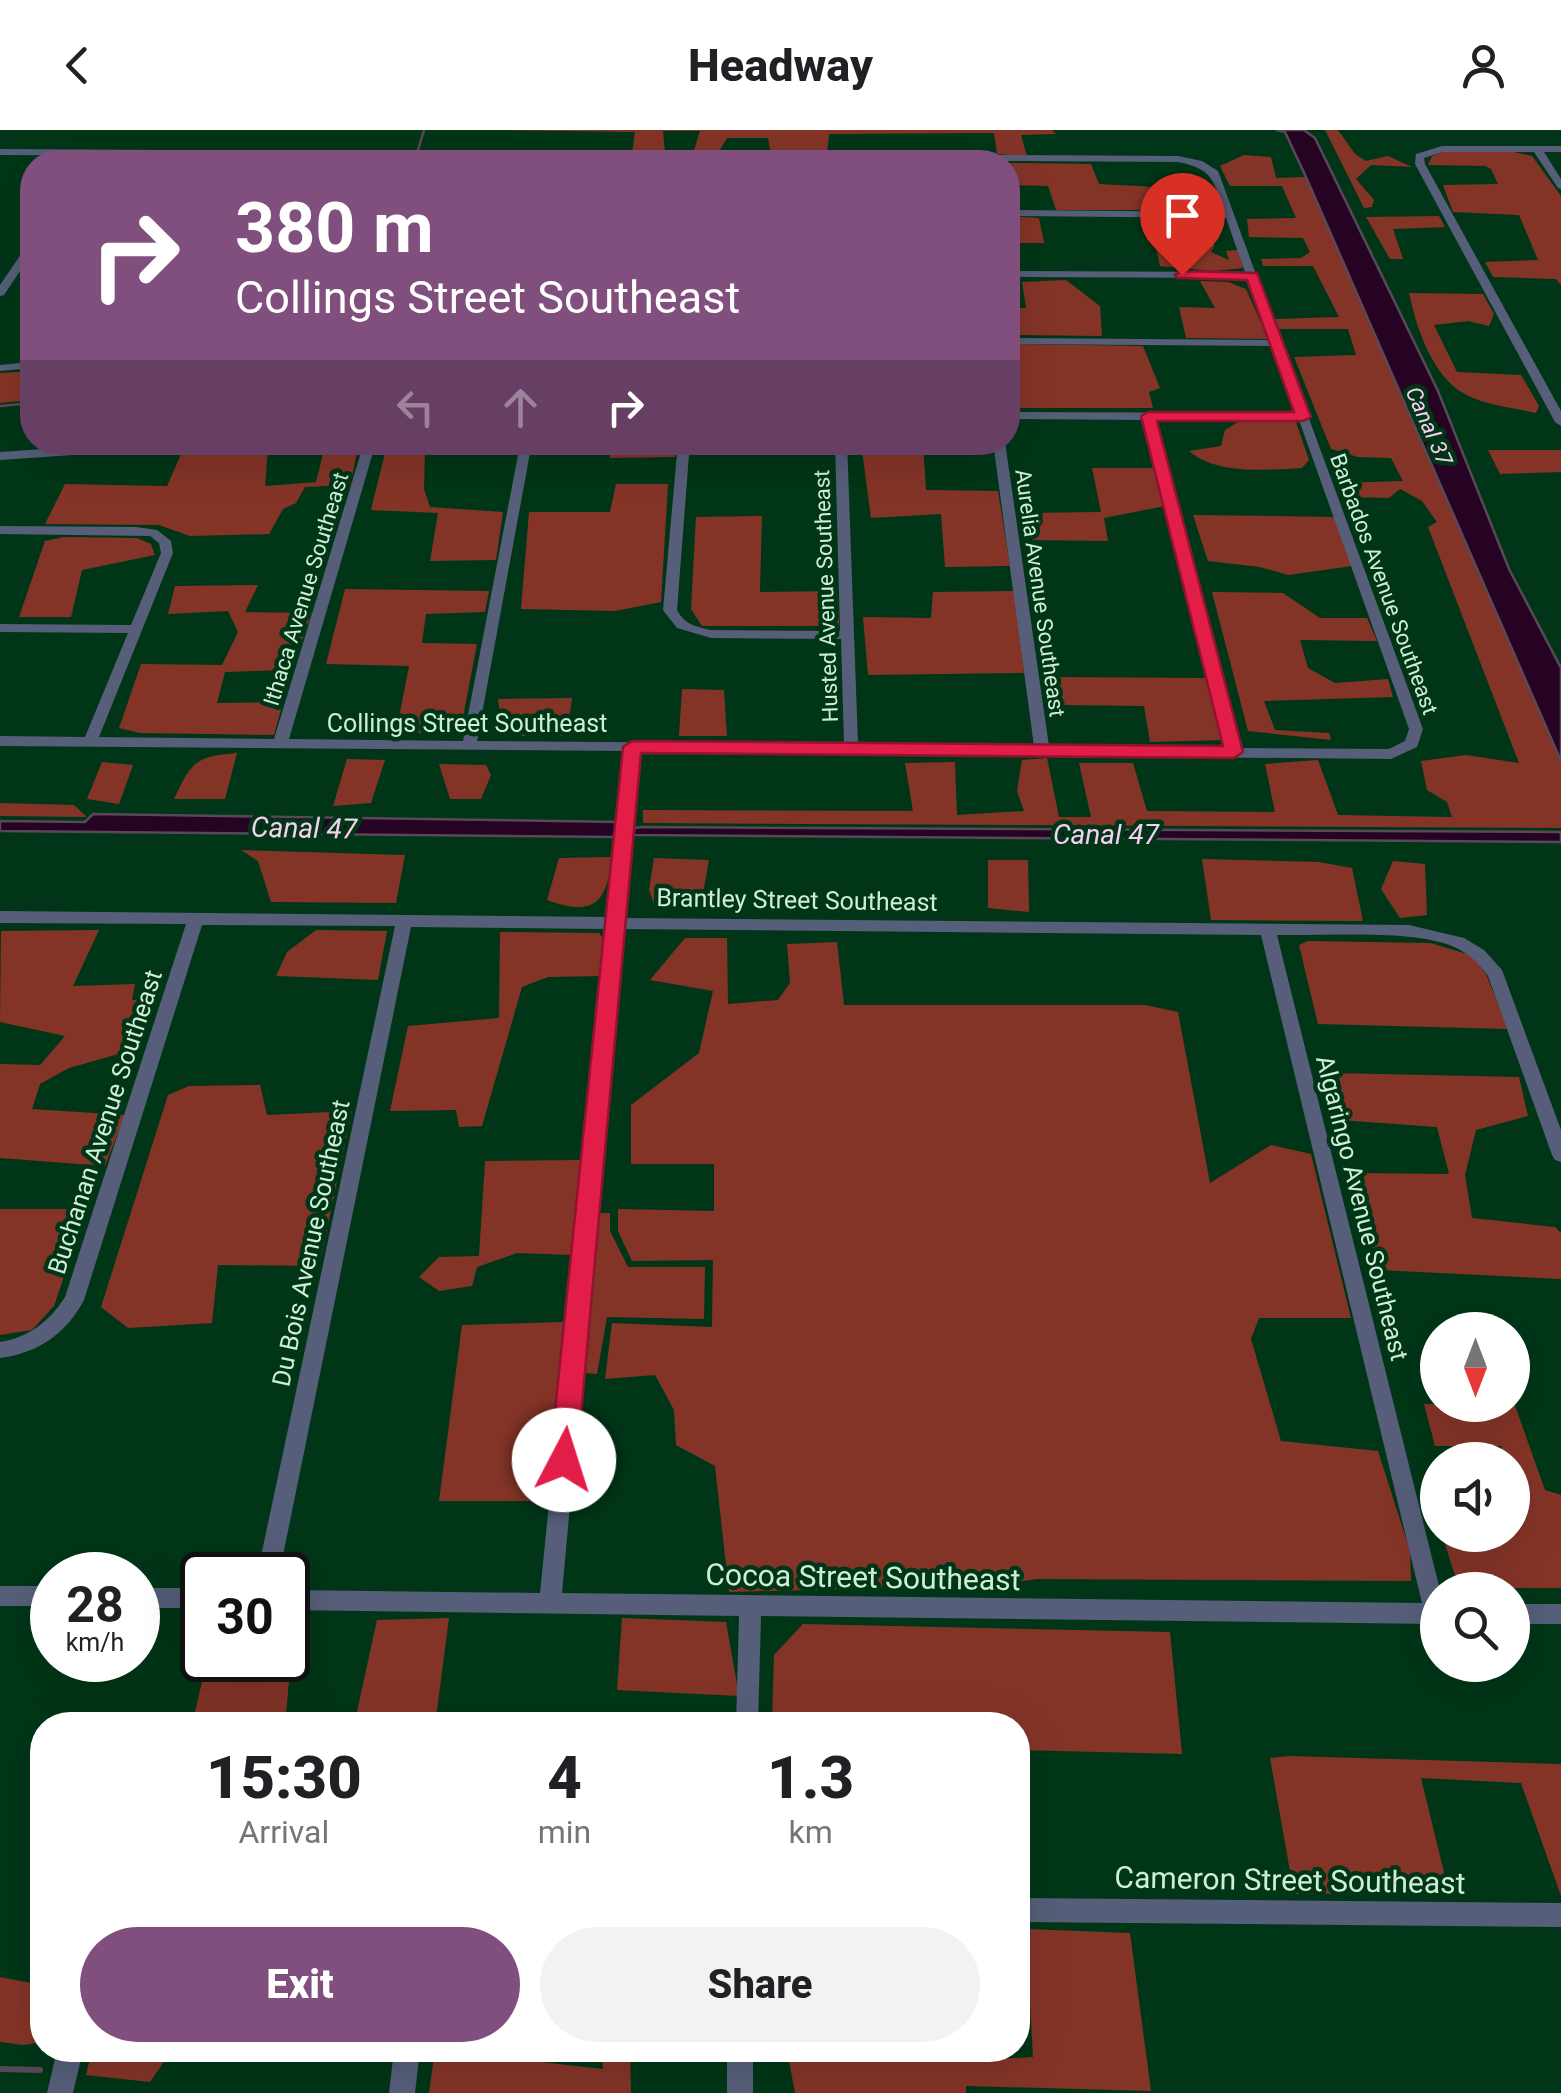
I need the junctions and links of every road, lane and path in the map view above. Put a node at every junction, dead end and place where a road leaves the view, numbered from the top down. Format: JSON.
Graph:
{"nodes":[{"id":1,"x":1537,"y":149,"type":"junction"},
{"id":2,"x":1561,"y":149,"type":"edge"},
{"id":3,"x":1020,"y":159,"type":"edge"},
{"id":4,"x":1561,"y":186,"type":"edge"},
{"id":5,"x":1020,"y":214,"type":"edge"},
{"id":6,"x":1230,"y":215,"type":"junction"},
{"id":7,"x":20,"y":264,"type":"edge"},
{"id":8,"x":1020,"y":274,"type":"edge"},
{"id":9,"x":1252,"y":276,"type":"junction"},
{"id":10,"x":0,"y":293,"type":"edge"},
{"id":11,"x":1020,"y":340,"type":"edge"},
{"id":12,"x":1276,"y":342,"type":"junction"},
{"id":13,"x":1542,"y":386,"type":"junction"},
{"id":14,"x":1561,"y":386,"type":"edge"},
{"id":15,"x":1020,"y":416,"type":"edge"},
{"id":16,"x":1148,"y":416,"type":"junction"},
{"id":17,"x":1303,"y":417,"type":"junction"},
{"id":18,"x":1561,"y":422,"type":"edge"},
{"id":19,"x":367,"y":455,"type":"edge"},
{"id":20,"x":524,"y":455,"type":"edge"},
{"id":21,"x":683,"y":455,"type":"edge"},
{"id":22,"x":842,"y":455,"type":"edge"},
{"id":23,"x":1002,"y":455,"type":"edge"},
{"id":24,"x":0,"y":530,"type":"edge"},
{"id":25,"x":0,"y":628,"type":"edge"},
{"id":26,"x":136,"y":629,"type":"junction"},
{"id":27,"x":847,"y":635,"type":"junction"},
{"id":28,"x":0,"y":741,"type":"edge"},
{"id":29,"x":90,"y":742,"type":"junction"},
{"id":30,"x":280,"y":744,"type":"junction"},
{"id":31,"x":1412,"y":744,"type":"joint"},
{"id":32,"x":469,"y":745,"type":"junction"},
{"id":33,"x":632,"y":747,"type":"junction"},
{"id":34,"x":851,"y":749,"type":"junction"},
{"id":35,"x":1042,"y":750,"type":"junction"},
{"id":36,"x":1234,"y":752,"type":"junction"},
{"id":37,"x":0,"y":917,"type":"edge"},
{"id":38,"x":196,"y":919,"type":"junction"},
{"id":39,"x":404,"y":920,"type":"junction"},
{"id":40,"x":618,"y":923,"type":"junction"},
{"id":41,"x":1268,"y":930,"type":"junction"},
{"id":42,"x":1561,"y":1156,"type":"edge"},
{"id":43,"x":0,"y":1350,"type":"edge"},
{"id":44,"x":273,"y":1552,"type":"edge"},
{"id":45,"x":1426,"y":1572,"type":"edge"},
{"id":46,"x":0,"y":1596,"type":"edge"},
{"id":47,"x":30,"y":1596,"type":"edge"},
{"id":48,"x":310,"y":1600,"type":"edge"},
{"id":49,"x":550,"y":1604,"type":"junction"},
{"id":50,"x":750,"y":1605,"type":"junction"},
{"id":51,"x":1420,"y":1614,"type":"edge"},
{"id":52,"x":1530,"y":1614,"type":"edge"},
{"id":53,"x":1561,"y":1614,"type":"edge"},
{"id":54,"x":747,"y":1712,"type":"edge"},
{"id":55,"x":1030,"y":1910,"type":"edge"},
{"id":56,"x":1561,"y":1916,"type":"edge"},
{"id":57,"x":67,"y":2062,"type":"edge"},
{"id":58,"x":406,"y":2062,"type":"edge"},
{"id":59,"x":740,"y":2062,"type":"edge"},
{"id":60,"x":60,"y":2093,"type":"edge"},
{"id":61,"x":402,"y":2093,"type":"edge"},
{"id":62,"x":740,"y":2093,"type":"edge"}],
"edges":[{"from":1,"to":2,"type":"street"},
{"from":1,"to":4,"type":"street"},
{"from":1,"to":13,"type":"street"},
{"from":3,"to":6,"type":"street","name":"Barbados Avenue Southeast"},
{"from":5,"to":6,"type":"street"},
{"from":6,"to":9,"type":"street","name":"Barbados Avenue Southeast"},
{"from":7,"to":10,"type":"street"},
{"from":8,"to":9,"type":"street"},
{"from":9,"to":12,"type":"street","name":"Barbados Avenue Southeast"},
{"from":11,"to":12,"type":"street"},
{"from":12,"to":17,"type":"street","name":"Barbados Avenue Southeast"},
{"from":13,"to":14,"type":"street"},
{"from":13,"to":18,"type":"street"},
{"from":15,"to":16,"type":"street"},
{"from":16,"to":17,"type":"street"},
{"from":16,"to":36,"type":"street"},
{"from":17,"to":31,"type":"street","name":"Barbados Avenue Southeast"},
{"from":19,"to":30,"type":"street","name":"Ithaca Avenue Southeast"},
{"from":20,"to":32,"type":"street"},
{"from":21,"to":27,"type":"street"},
{"from":22,"to":27,"type":"street","name":"Husted Avenue Southeast"},
{"from":23,"to":35,"type":"street","name":"Aurelia Avenue Southeast"},
{"from":24,"to":26,"type":"street"},
{"from":25,"to":26,"type":"street"},
{"from":26,"to":29,"type":"street"},
{"from":27,"to":34,"type":"street","name":"Husted Avenue Southeast"},
{"from":28,"to":29,"type":"street","name":"Collings Street Southeast"},
{"from":29,"to":30,"type":"street","name":"Collings Street Southeast"},
{"from":30,"to":32,"type":"street","name":"Collings Street Southeast"},
{"from":31,"to":36,"type":"street","name":"Collings Street Southeast"},
{"from":32,"to":33,"type":"street","name":"Collings Street Southeast"},
{"from":33,"to":34,"type":"street","name":"Collings Street Southeast"},
{"from":33,"to":40,"type":"street"},
{"from":34,"to":35,"type":"street","name":"Collings Street Southeast"},
{"from":35,"to":36,"type":"street","name":"Collings Street Southeast"},
{"from":37,"to":38,"type":"street","name":"Brantley Street Southeast"},
{"from":38,"to":39,"type":"street","name":"Brantley Street Southeast"},
{"from":38,"to":43,"type":"street","name":"Buchanan Avenue Southeast"},
{"from":39,"to":40,"type":"street","name":"Brantley Street Southeast"},
{"from":39,"to":44,"type":"street","name":"Du Bois Avenue Southeast"},
{"from":40,"to":41,"type":"street","name":"Brantley Street Southeast"},
{"from":40,"to":49,"type":"street"},
{"from":41,"to":42,"type":"street","name":"Brantley Street Southeast"},
{"from":41,"to":45,"type":"street","name":"Algaringo Avenue Southeast"},
{"from":46,"to":47,"type":"street"},
{"from":48,"to":49,"type":"street","name":"Cocoa Street Southeast"},
{"from":49,"to":50,"type":"street","name":"Cocoa Street Southeast"},
{"from":50,"to":51,"type":"street","name":"Cocoa Street Southeast"},
{"from":50,"to":54,"type":"street"},
{"from":52,"to":53,"type":"street"},
{"from":55,"to":56,"type":"street","name":"Cameron Street Southeast"},
{"from":57,"to":60,"type":"street"},
{"from":58,"to":61,"type":"street"},
{"from":59,"to":62,"type":"street"}]}
